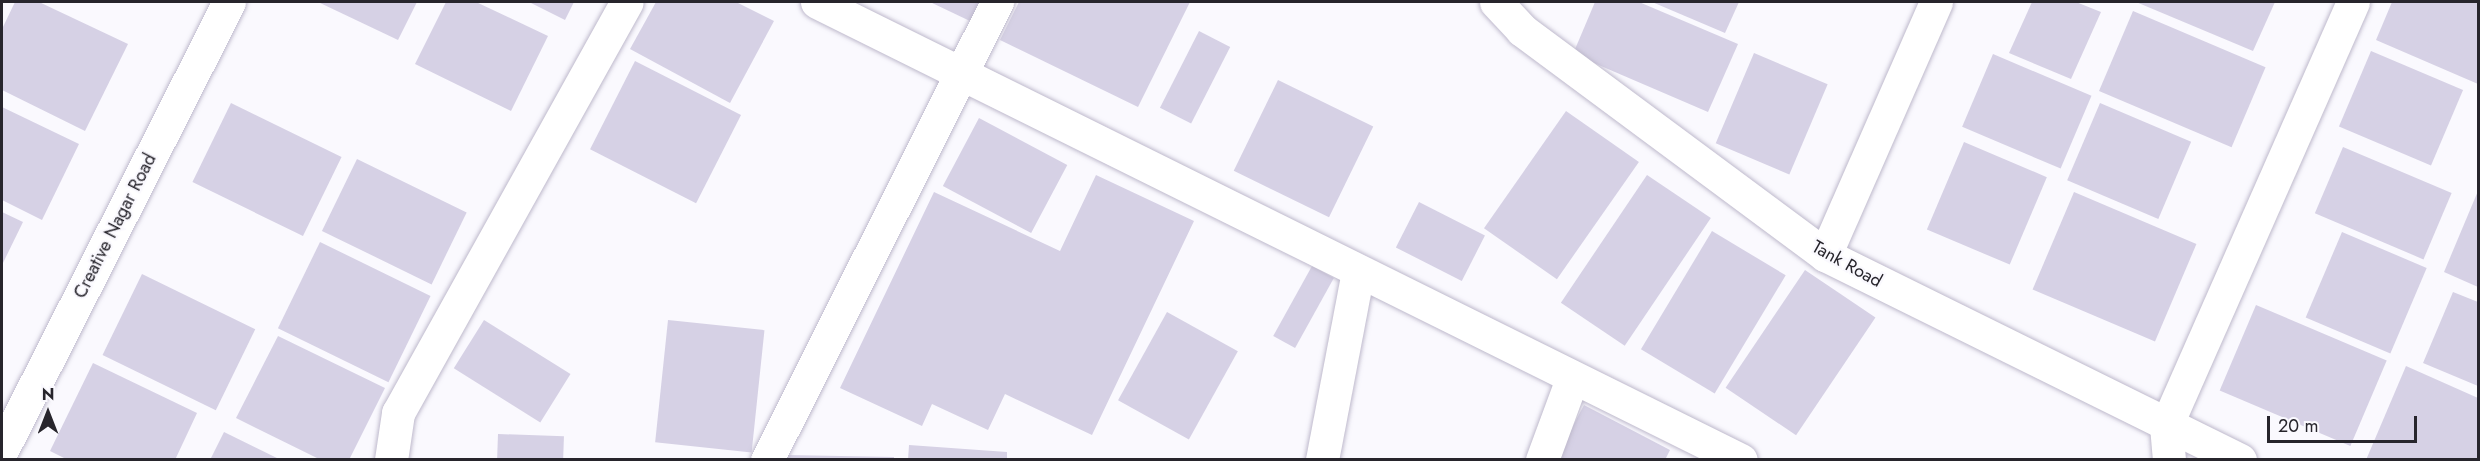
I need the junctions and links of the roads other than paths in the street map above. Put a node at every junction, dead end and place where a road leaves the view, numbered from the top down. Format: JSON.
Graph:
{"nodes":[{"id":1,"x":229,"y":2,"type":"edge"},
{"id":2,"x":627,"y":2,"type":"edge"},
{"id":3,"x":817,"y":2,"type":"edge"},
{"id":4,"x":997,"y":2,"type":"edge"},
{"id":5,"x":1496,"y":2,"type":"edge"},
{"id":6,"x":1936,"y":2,"type":"edge"},
{"id":7,"x":2353,"y":2,"type":"edge"},
{"id":8,"x":1528,"y":16,"type":"edge"},
{"id":9,"x":962,"y":74,"type":"junction"},
{"id":10,"x":1825,"y":255,"type":"junction"},
{"id":11,"x":1358,"y":272,"type":"junction"},
{"id":12,"x":1572,"y":379,"type":"junction"},
{"id":13,"x":2166,"y":426,"type":"junction"},
{"id":14,"x":2,"y":450,"type":"edge"},
{"id":15,"x":391,"y":459,"type":"edge"},
{"id":16,"x":767,"y":459,"type":"edge"},
{"id":17,"x":1322,"y":459,"type":"edge"},
{"id":18,"x":1542,"y":459,"type":"edge"},
{"id":19,"x":1741,"y":459,"type":"edge"},
{"id":20,"x":2169,"y":459,"type":"edge"},
{"id":21,"x":2240,"y":459,"type":"edge"}],
"edges":[{"from":1,"to":14,"type":"street","name":"Creative Nagar Road"},
{"from":2,"to":15,"type":"street"},
{"from":3,"to":9,"type":"street"},
{"from":4,"to":9,"type":"street"},
{"from":5,"to":8,"type":"street","name":"Tank Road"},
{"from":6,"to":10,"type":"street"},
{"from":7,"to":13,"type":"street"},
{"from":8,"to":10,"type":"street","name":"Tank Road"},
{"from":9,"to":11,"type":"street"},
{"from":9,"to":16,"type":"street"},
{"from":10,"to":13,"type":"street","name":"Tank Road"},
{"from":11,"to":12,"type":"street"},
{"from":11,"to":17,"type":"street"},
{"from":12,"to":18,"type":"street"},
{"from":12,"to":19,"type":"street"},
{"from":13,"to":20,"type":"street"},
{"from":13,"to":21,"type":"street","name":"Tank Road"}]}
